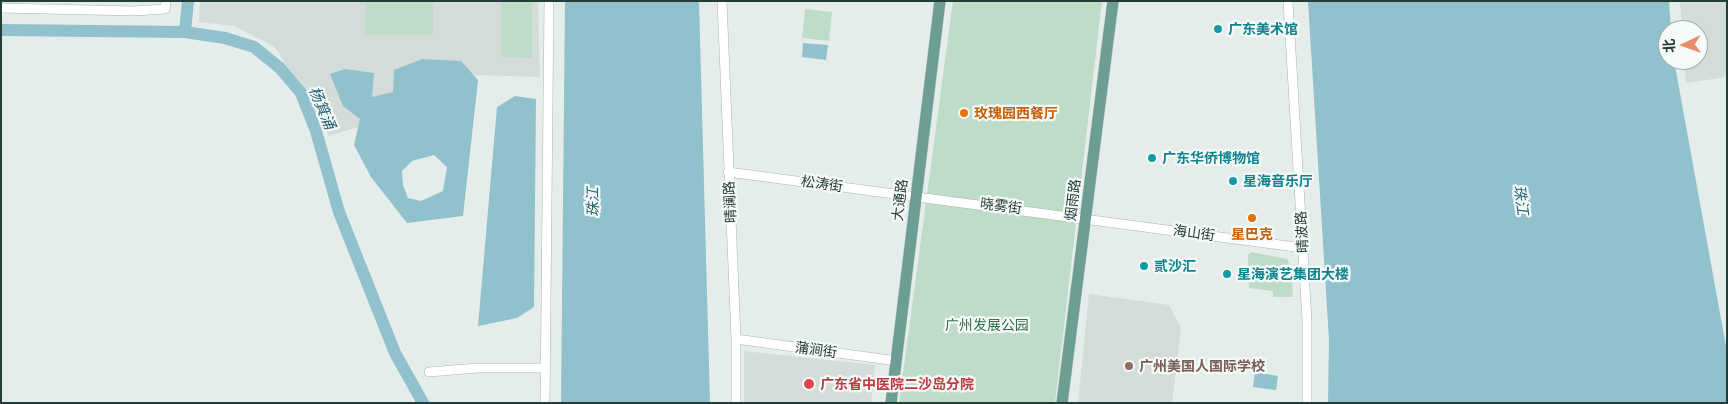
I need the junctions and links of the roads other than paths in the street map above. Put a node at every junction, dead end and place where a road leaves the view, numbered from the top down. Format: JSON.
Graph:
{"nodes":[{"id":1,"x":549,"y":1,"type":"edge"},
{"id":2,"x":722,"y":1,"type":"edge"},
{"id":3,"x":940,"y":1,"type":"edge"},
{"id":4,"x":1113,"y":1,"type":"edge"},
{"id":5,"x":1288,"y":1,"type":"edge"},
{"id":6,"x":166,"y":5,"type":"edge"},
{"id":7,"x":1,"y":8,"type":"edge"},
{"id":8,"x":728,"y":172,"type":"junction"},
{"id":9,"x":916,"y":197,"type":"junction"},
{"id":10,"x":1086,"y":218,"type":"junction"},
{"id":11,"x":1303,"y":248,"type":"junction"},
{"id":12,"x":736,"y":339,"type":"junction"},
{"id":13,"x":897,"y":361,"type":"junction"},
{"id":14,"x":546,"y":368,"type":"junction"},
{"id":15,"x":429,"y":372,"type":"dead end"},
{"id":16,"x":545,"y":403,"type":"edge"},
{"id":17,"x":736,"y":403,"type":"edge"},
{"id":18,"x":892,"y":403,"type":"edge"},
{"id":19,"x":1062,"y":403,"type":"edge"},
{"id":20,"x":1307,"y":403,"type":"edge"}],
"edges":[{"from":1,"to":14,"type":"street"},
{"from":2,"to":8,"type":"street","name":"晴澜路"},
{"from":3,"to":9,"type":"main road","name":"大通路"},
{"from":4,"to":10,"type":"main road","name":"烟雨路"},
{"from":5,"to":11,"type":"street","name":"晴波路"},
{"from":6,"to":7,"type":"street"},
{"from":8,"to":9,"type":"street","name":"松涛街"},
{"from":8,"to":12,"type":"street","name":"晴澜路"},
{"from":9,"to":10,"type":"street","name":"晓雾街"},
{"from":9,"to":13,"type":"main road","name":"大通路"},
{"from":10,"to":11,"type":"street","name":"海山街"},
{"from":10,"to":19,"type":"main road","name":"烟雨路"},
{"from":11,"to":20,"type":"street","name":"晴波路"},
{"from":12,"to":13,"type":"street","name":"蒲涧街"},
{"from":12,"to":17,"type":"street","name":"晴澜路"},
{"from":13,"to":18,"type":"main road","name":"大通路"},
{"from":14,"to":15,"type":"street"},
{"from":14,"to":16,"type":"street"}]}
